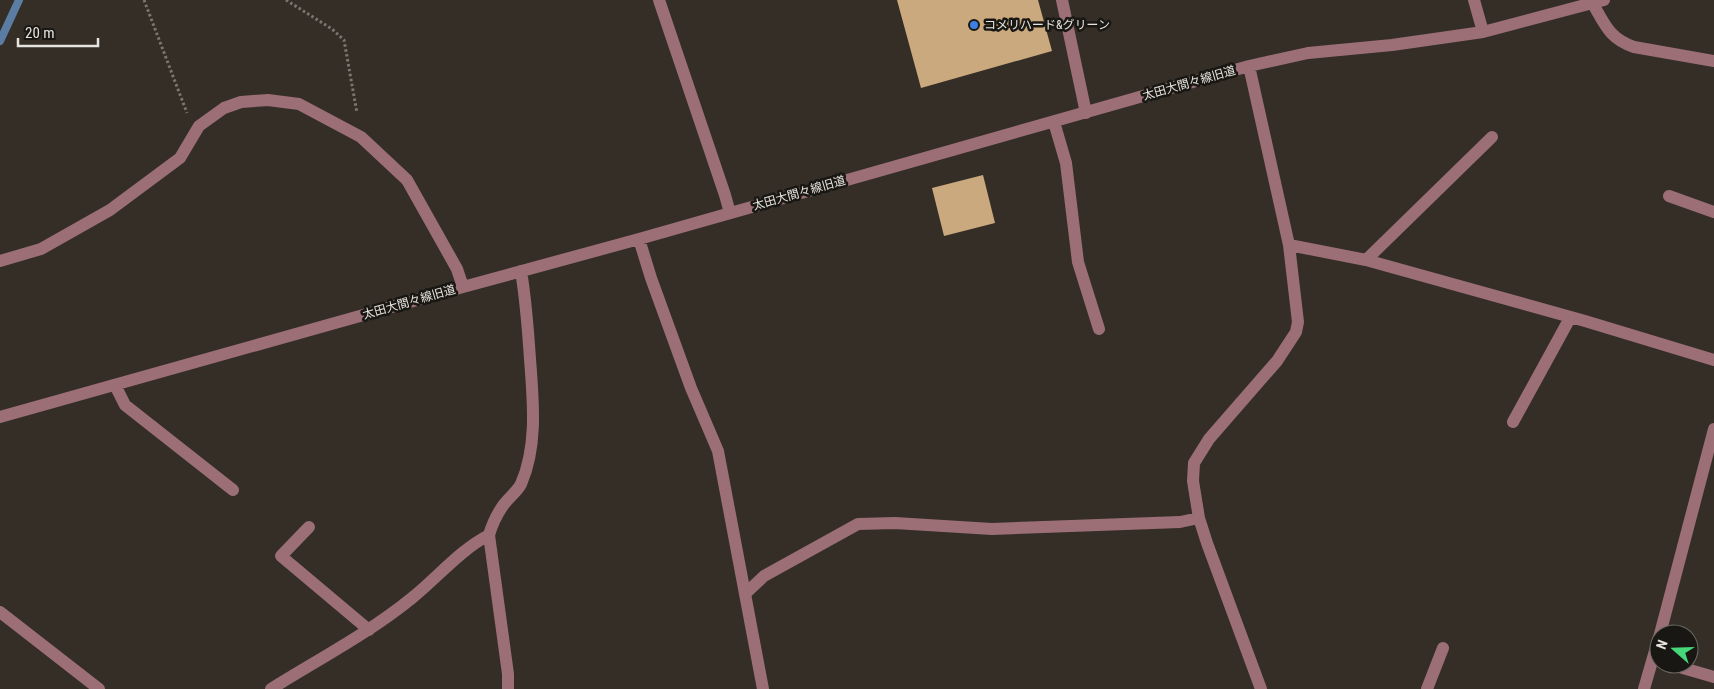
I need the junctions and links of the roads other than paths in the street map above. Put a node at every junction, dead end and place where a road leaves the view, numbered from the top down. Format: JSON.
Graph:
{"nodes":[{"id":1,"x":659,"y":0,"type":"edge"},
{"id":2,"x":1062,"y":0,"type":"edge"},
{"id":3,"x":1474,"y":0,"type":"edge"},
{"id":4,"x":1599,"y":2,"type":"edge"},
{"id":5,"x":1483,"y":32,"type":"junction"},
{"id":6,"x":1714,"y":61,"type":"edge"},
{"id":7,"x":1249,"y":66,"type":"junction"},
{"id":8,"x":1086,"y":113,"type":"junction"},
{"id":9,"x":1054,"y":122,"type":"junction"},
{"id":10,"x":1492,"y":137,"type":"dead end"},
{"id":11,"x":1669,"y":196,"type":"dead end"},
{"id":12,"x":1714,"y":212,"type":"edge"},
{"id":13,"x":730,"y":213,"type":"junction"},
{"id":14,"x":639,"y":239,"type":"junction"},
{"id":15,"x":1289,"y":245,"type":"junction"},
{"id":16,"x":1366,"y":260,"type":"junction"},
{"id":17,"x":0,"y":261,"type":"edge"},
{"id":18,"x":521,"y":272,"type":"junction"},
{"id":19,"x":464,"y":287,"type":"junction"},
{"id":20,"x":1570,"y":318,"type":"junction"},
{"id":21,"x":1099,"y":328,"type":"dead end"},
{"id":22,"x":1714,"y":360,"type":"edge"},
{"id":23,"x":115,"y":385,"type":"junction"},
{"id":24,"x":0,"y":417,"type":"edge"},
{"id":25,"x":1513,"y":422,"type":"dead end"},
{"id":26,"x":1714,"y":429,"type":"edge"},
{"id":27,"x":233,"y":490,"type":"dead end"},
{"id":28,"x":1199,"y":518,"type":"junction"},
{"id":29,"x":309,"y":527,"type":"dead end"},
{"id":30,"x":489,"y":535,"type":"junction"},
{"id":31,"x":746,"y":593,"type":"junction"},
{"id":32,"x":0,"y":612,"type":"edge"},
{"id":33,"x":1662,"y":624,"type":"edge"},
{"id":34,"x":369,"y":630,"type":"junction"},
{"id":35,"x":1443,"y":648,"type":"dead end"},
{"id":36,"x":1699,"y":673,"type":"edge"},
{"id":37,"x":1650,"y":674,"type":"edge"},
{"id":38,"x":1714,"y":677,"type":"edge"},
{"id":39,"x":99,"y":689,"type":"edge"},
{"id":40,"x":272,"y":689,"type":"edge"},
{"id":41,"x":508,"y":689,"type":"edge"},
{"id":42,"x":764,"y":689,"type":"edge"},
{"id":43,"x":1261,"y":689,"type":"edge"},
{"id":44,"x":1427,"y":689,"type":"edge"},
{"id":45,"x":1644,"y":689,"type":"edge"}],
"edges":[{"from":1,"to":13,"type":"street"},
{"from":2,"to":8,"type":"street"},
{"from":3,"to":5,"type":"street"},
{"from":4,"to":5,"type":"street","name":"太田大間々線旧道"},
{"from":4,"to":6,"type":"street"},
{"from":5,"to":7,"type":"street","name":"太田大間々線旧道"},
{"from":7,"to":8,"type":"street","name":"太田大間々線旧道"},
{"from":7,"to":15,"type":"street"},
{"from":8,"to":9,"type":"street","name":"太田大間々線旧道"},
{"from":9,"to":13,"type":"street","name":"太田大間々線旧道"},
{"from":9,"to":21,"type":"street"},
{"from":10,"to":16,"type":"street"},
{"from":11,"to":12,"type":"street"},
{"from":13,"to":14,"type":"street","name":"太田大間々線旧道"},
{"from":14,"to":18,"type":"street","name":"太田大間々線旧道"},
{"from":14,"to":31,"type":"street"},
{"from":15,"to":16,"type":"street"},
{"from":15,"to":28,"type":"street"},
{"from":16,"to":20,"type":"street"},
{"from":17,"to":19,"type":"street"},
{"from":18,"to":19,"type":"street","name":"太田大間々線旧道"},
{"from":18,"to":30,"type":"street"},
{"from":19,"to":23,"type":"street","name":"太田大間々線旧道"},
{"from":20,"to":22,"type":"street"},
{"from":20,"to":25,"type":"street"},
{"from":23,"to":24,"type":"street","name":"太田大間々線旧道"},
{"from":23,"to":27,"type":"street"},
{"from":26,"to":33,"type":"street"},
{"from":28,"to":31,"type":"street"},
{"from":28,"to":43,"type":"street"},
{"from":29,"to":34,"type":"street"},
{"from":30,"to":34,"type":"street"},
{"from":30,"to":41,"type":"street"},
{"from":31,"to":42,"type":"street"},
{"from":32,"to":39,"type":"street"},
{"from":34,"to":40,"type":"street"},
{"from":35,"to":44,"type":"street"},
{"from":36,"to":38,"type":"street"},
{"from":37,"to":45,"type":"street"}]}
